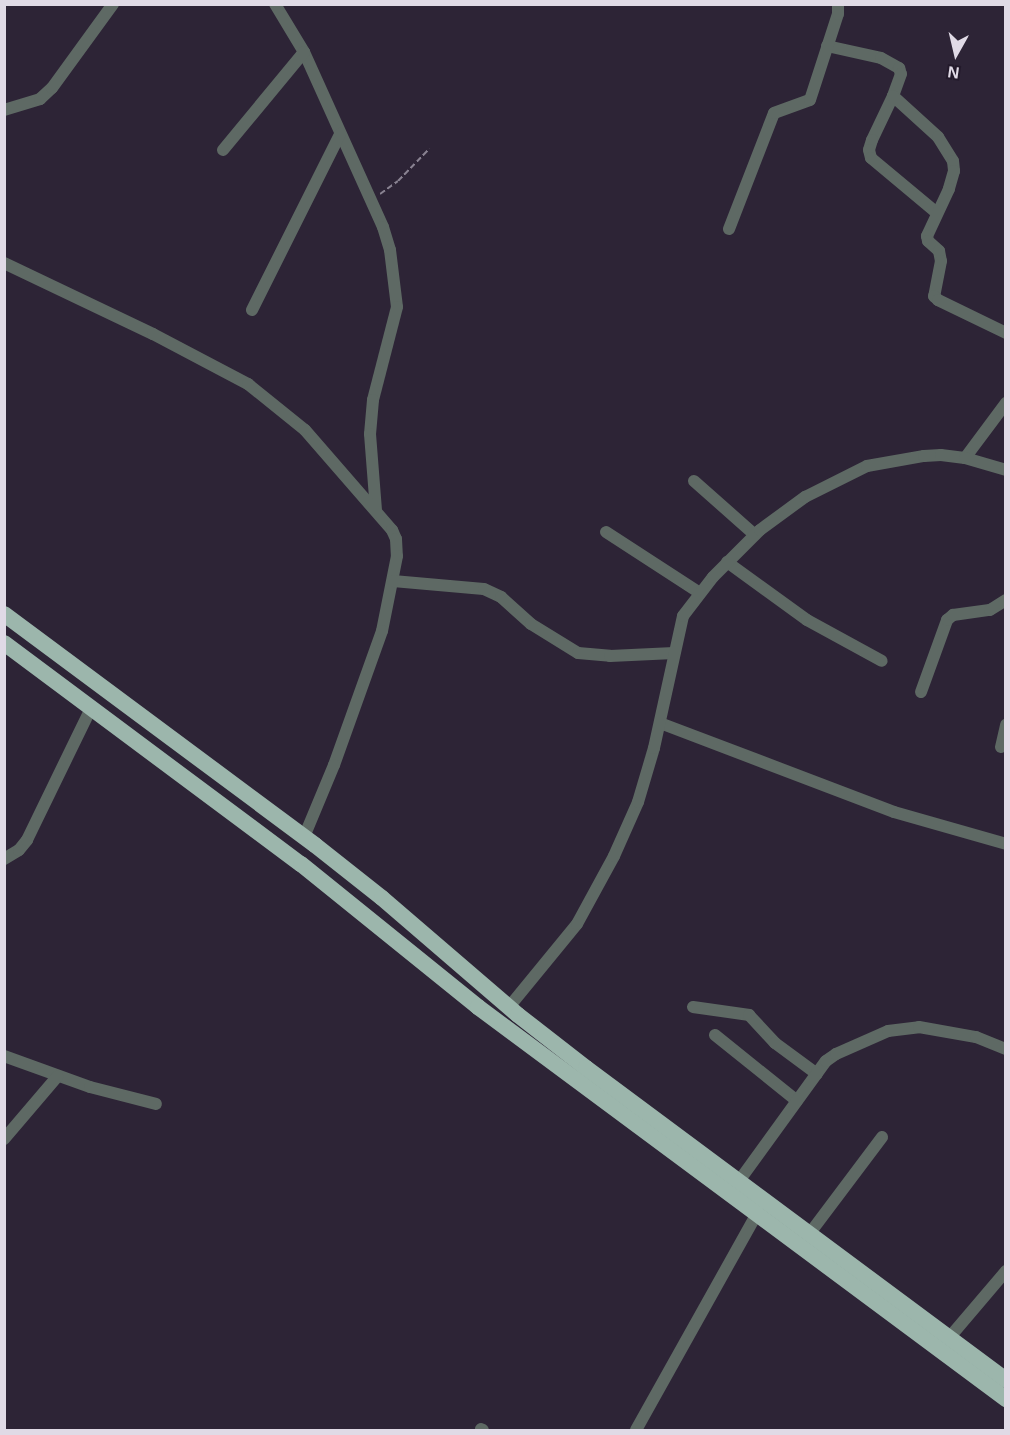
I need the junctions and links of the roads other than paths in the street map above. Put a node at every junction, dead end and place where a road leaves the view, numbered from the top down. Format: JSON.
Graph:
{"nodes":[{"id":1,"x":113,"y":4,"type":"edge"},
{"id":2,"x":275,"y":4,"type":"edge"},
{"id":3,"x":838,"y":4,"type":"edge"},
{"id":4,"x":827,"y":46,"type":"junction"},
{"id":5,"x":304,"y":52,"type":"junction"},
{"id":6,"x":893,"y":96,"type":"junction"},
{"id":7,"x":4,"y":110,"type":"edge"},
{"id":8,"x":340,"y":134,"type":"junction"},
{"id":9,"x":223,"y":150,"type":"dead end"},
{"id":10,"x":938,"y":213,"type":"junction"},
{"id":11,"x":729,"y":229,"type":"dead end"},
{"id":12,"x":4,"y":263,"type":"edge"},
{"id":13,"x":252,"y":310,"type":"dead end"},
{"id":14,"x":1005,"y":333,"type":"edge"},
{"id":15,"x":1005,"y":404,"type":"edge"},
{"id":16,"x":965,"y":458,"type":"junction"},
{"id":17,"x":1005,"y":470,"type":"edge"},
{"id":18,"x":694,"y":481,"type":"dead end"},
{"id":19,"x":376,"y":510,"type":"junction"},
{"id":20,"x":606,"y":532,"type":"dead end"},
{"id":21,"x":754,"y":535,"type":"junction"},
{"id":22,"x":727,"y":562,"type":"junction"},
{"id":23,"x":393,"y":581,"type":"junction"},
{"id":24,"x":700,"y":593,"type":"junction"},
{"id":25,"x":1005,"y":600,"type":"edge"},
{"id":26,"x":4,"y":614,"type":"edge"},
{"id":27,"x":4,"y":643,"type":"edge"},
{"id":28,"x":674,"y":653,"type":"junction"},
{"id":29,"x":882,"y":660,"type":"dead end"},
{"id":30,"x":921,"y":692,"type":"dead end"},
{"id":31,"x":91,"y":708,"type":"junction"},
{"id":32,"x":660,"y":723,"type":"junction"},
{"id":33,"x":1005,"y":725,"type":"edge"},
{"id":34,"x":1001,"y":747,"type":"dead end"},
{"id":35,"x":310,"y":841,"type":"junction"},
{"id":36,"x":1005,"y":844,"type":"edge"},
{"id":37,"x":4,"y":859,"type":"edge"},
{"id":38,"x":301,"y":864,"type":"junction"},
{"id":39,"x":509,"y":1007,"type":"junction"},
{"id":40,"x":693,"y":1007,"type":"dead end"},
{"id":41,"x":715,"y":1035,"type":"dead end"},
{"id":42,"x":1005,"y":1048,"type":"edge"},
{"id":43,"x":4,"y":1056,"type":"edge"},
{"id":44,"x":817,"y":1074,"type":"junction"},
{"id":45,"x":57,"y":1077,"type":"junction"},
{"id":46,"x":797,"y":1101,"type":"junction"},
{"id":47,"x":156,"y":1104,"type":"dead end"},
{"id":48,"x":882,"y":1137,"type":"dead end"},
{"id":49,"x":4,"y":1139,"type":"edge"},
{"id":50,"x":739,"y":1181,"type":"junction"},
{"id":51,"x":756,"y":1215,"type":"junction"},
{"id":52,"x":810,"y":1233,"type":"junction"},
{"id":53,"x":1005,"y":1271,"type":"edge"},
{"id":54,"x":949,"y":1338,"type":"junction"},
{"id":55,"x":1005,"y":1380,"type":"edge"},
{"id":56,"x":1005,"y":1399,"type":"edge"},
{"id":57,"x":636,"y":1431,"type":"edge"}],
"edges":[{"from":1,"to":7,"type":"street"},
{"from":2,"to":5,"type":"street"},
{"from":3,"to":4,"type":"street"},
{"from":4,"to":6,"type":"street"},
{"from":4,"to":11,"type":"street"},
{"from":5,"to":8,"type":"street"},
{"from":5,"to":9,"type":"street"},
{"from":6,"to":10,"type":"street"},
{"from":6,"to":10,"type":"street"},
{"from":8,"to":13,"type":"street"},
{"from":8,"to":19,"type":"street"},
{"from":10,"to":14,"type":"street"},
{"from":12,"to":19,"type":"street"},
{"from":15,"to":16,"type":"street"},
{"from":16,"to":17,"type":"street"},
{"from":16,"to":21,"type":"street"},
{"from":18,"to":21,"type":"street"},
{"from":19,"to":23,"type":"street"},
{"from":20,"to":24,"type":"street"},
{"from":21,"to":22,"type":"street"},
{"from":22,"to":24,"type":"street"},
{"from":22,"to":29,"type":"street"},
{"from":23,"to":28,"type":"street"},
{"from":23,"to":35,"type":"street"},
{"from":24,"to":28,"type":"street"},
{"from":25,"to":30,"type":"street"},
{"from":26,"to":35,"type":"highway"},
{"from":27,"to":31,"type":"highway"},
{"from":28,"to":32,"type":"street"},
{"from":31,"to":37,"type":"street"},
{"from":31,"to":38,"type":"highway"},
{"from":32,"to":36,"type":"street"},
{"from":32,"to":39,"type":"street"},
{"from":33,"to":34,"type":"street"},
{"from":35,"to":38,"type":"highway"},
{"from":35,"to":39,"type":"highway"},
{"from":38,"to":51,"type":"highway"},
{"from":39,"to":50,"type":"highway"},
{"from":40,"to":44,"type":"street"},
{"from":41,"to":46,"type":"street"},
{"from":42,"to":44,"type":"street"},
{"from":43,"to":45,"type":"street"},
{"from":44,"to":46,"type":"street"},
{"from":45,"to":47,"type":"street"},
{"from":45,"to":49,"type":"street"},
{"from":46,"to":50,"type":"street"},
{"from":48,"to":52,"type":"street"},
{"from":50,"to":52,"type":"highway"},
{"from":51,"to":56,"type":"highway"},
{"from":51,"to":57,"type":"street"},
{"from":52,"to":54,"type":"highway"},
{"from":53,"to":54,"type":"street"},
{"from":54,"to":55,"type":"highway"}]}
